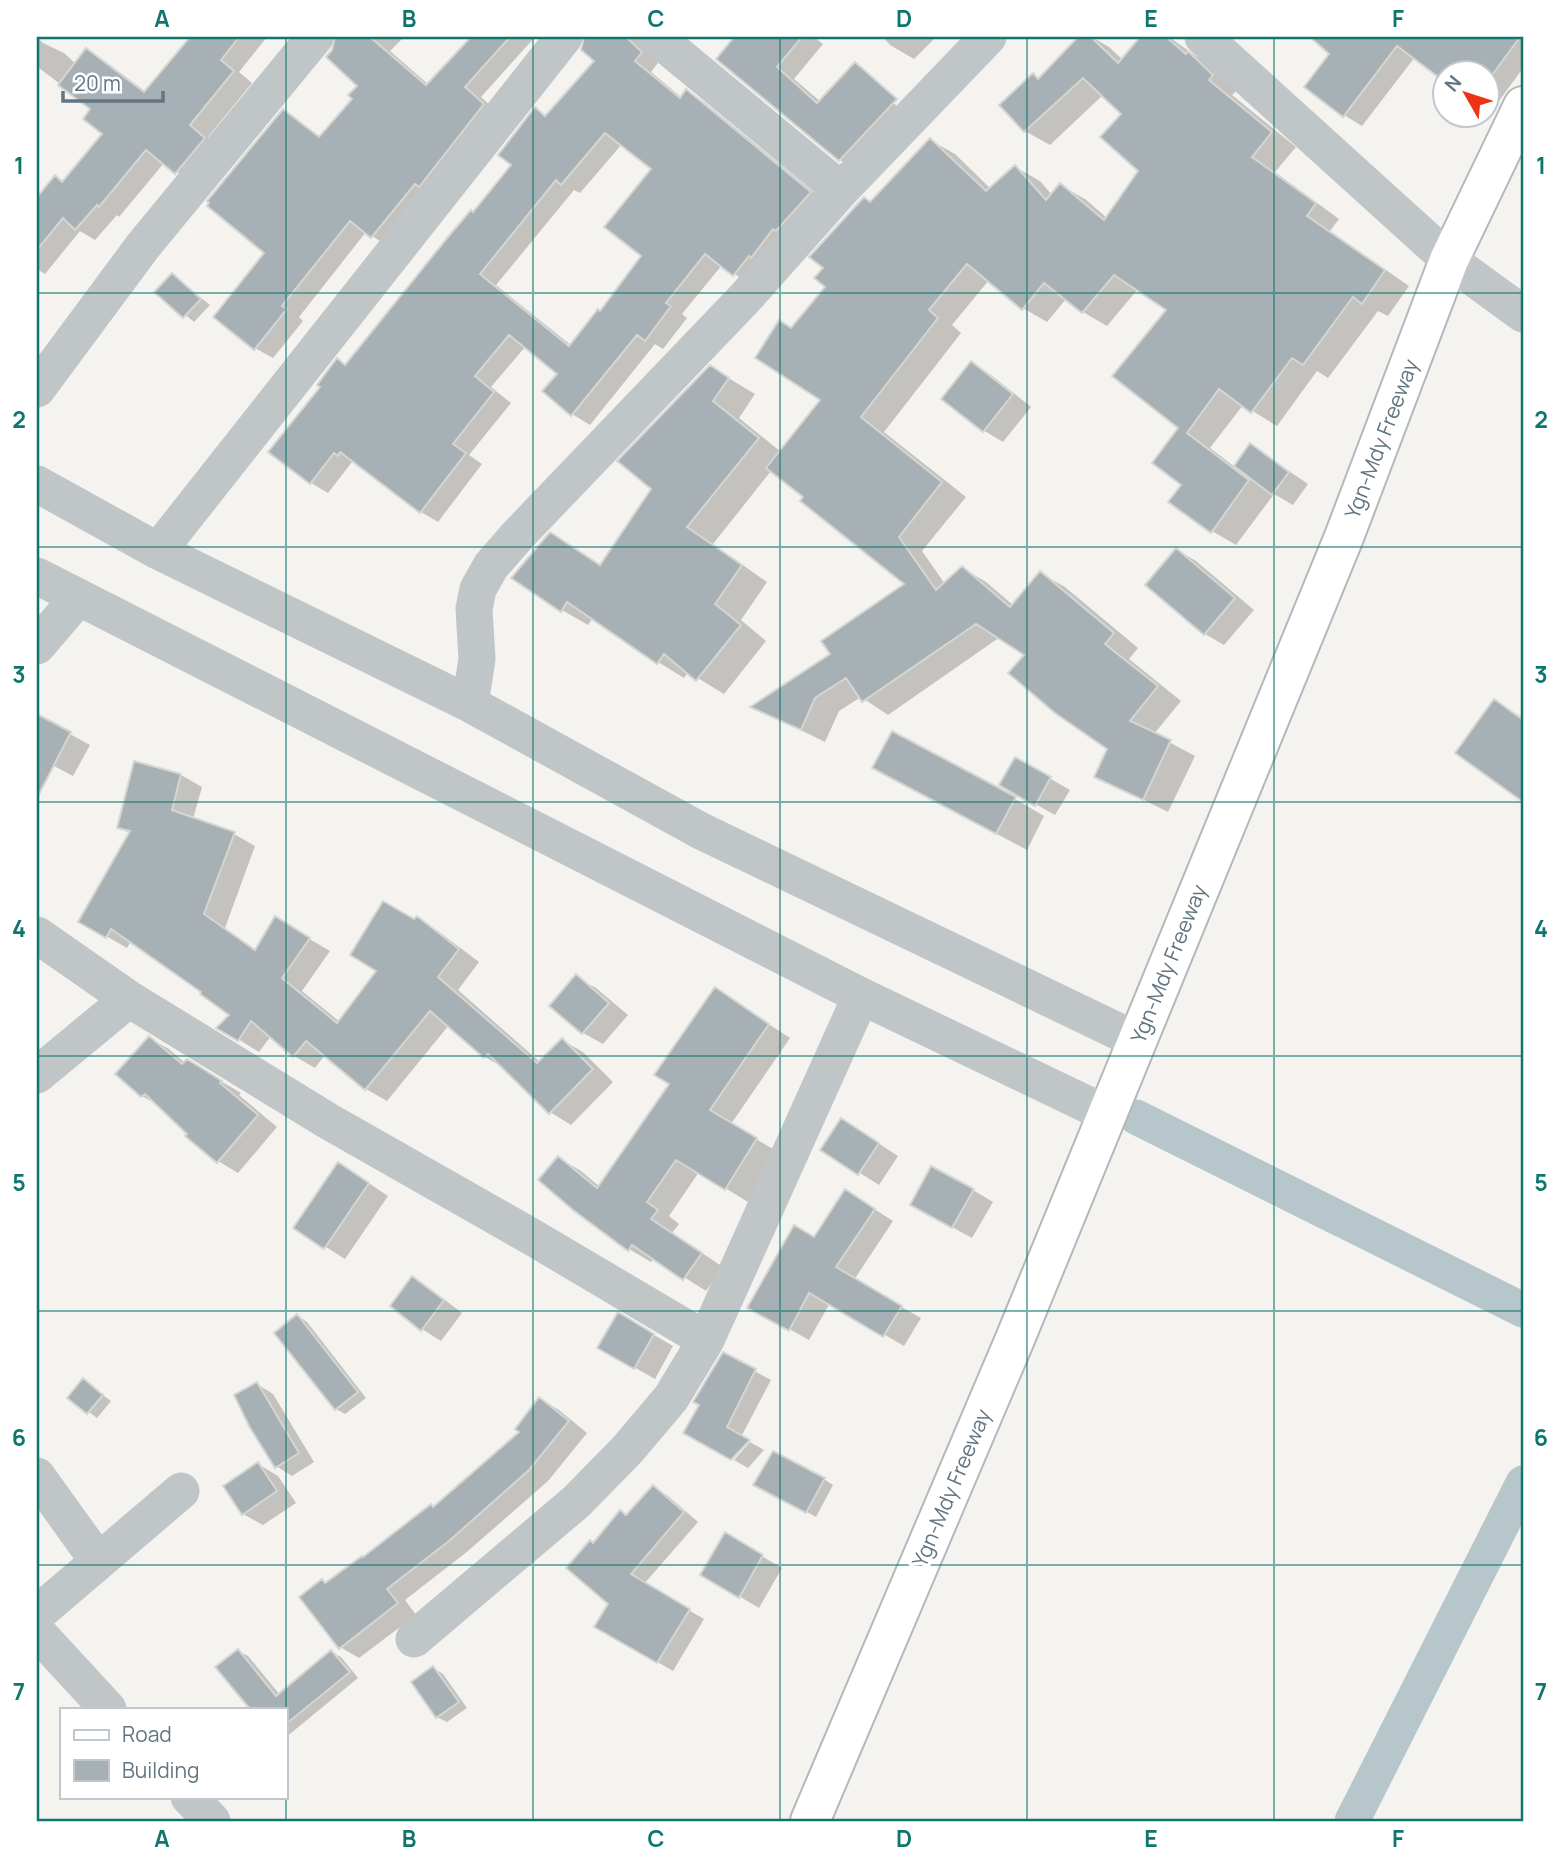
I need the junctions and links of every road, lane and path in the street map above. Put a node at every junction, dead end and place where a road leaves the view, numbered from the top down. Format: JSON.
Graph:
{"nodes":[{"id":1,"x":315,"y":37,"type":"edge"},
{"id":2,"x":564,"y":37,"type":"edge"},
{"id":3,"x":656,"y":37,"type":"edge"},
{"id":4,"x":988,"y":37,"type":"edge"},
{"id":5,"x":1222,"y":43,"type":"edge"},
{"id":6,"x":1523,"y":106,"type":"edge"},
{"id":7,"x":841,"y":190,"type":"junction"},
{"id":8,"x":1449,"y":260,"type":"junction"},
{"id":9,"x":1523,"y":314,"type":"edge"},
{"id":10,"x":37,"y":389,"type":"edge"},
{"id":11,"x":37,"y":484,"type":"edge"},
{"id":12,"x":158,"y":551,"type":"junction"},
{"id":13,"x":37,"y":576,"type":"edge"},
{"id":14,"x":78,"y":598,"type":"junction"},
{"id":15,"x":37,"y":646,"type":"edge"},
{"id":16,"x":470,"y":704,"type":"junction"},
{"id":17,"x":37,"y":935,"type":"edge"},
{"id":18,"x":861,"y":996,"type":"junction"},
{"id":19,"x":130,"y":999,"type":"junction"},
{"id":20,"x":1138,"y":1041,"type":"junction"},
{"id":21,"x":37,"y":1075,"type":"edge"},
{"id":22,"x":1107,"y":1114,"type":"junction"},
{"id":23,"x":706,"y":1340,"type":"junction"},
{"id":24,"x":37,"y":1476,"type":"edge"},
{"id":25,"x":181,"y":1491,"type":"dead end"},
{"id":26,"x":98,"y":1561,"type":"junction"},
{"id":27,"x":37,"y":1614,"type":"edge"},
{"id":28,"x":37,"y":1632,"type":"edge"},
{"id":29,"x":414,"y":1639,"type":"dead end"},
{"id":30,"x":107,"y":1708,"type":"edge"},
{"id":31,"x":190,"y":1798,"type":"edge"},
{"id":32,"x":212,"y":1821,"type":"edge"},
{"id":33,"x":810,"y":1821,"type":"edge"}],
"edges":[{"from":1,"to":10,"type":"street"},
{"from":2,"to":12,"type":"street"},
{"from":3,"to":7,"type":"street"},
{"from":4,"to":7,"type":"street"},
{"from":5,"to":8,"type":"street"},
{"from":6,"to":8,"type":"main road","name":"Ygn-Mdy Freeway"},
{"from":7,"to":16,"type":"street"},
{"from":8,"to":9,"type":"street"},
{"from":8,"to":20,"type":"main road","name":"Ygn-Mdy Freeway"},
{"from":11,"to":12,"type":"street"},
{"from":12,"to":16,"type":"street"},
{"from":13,"to":14,"type":"street"},
{"from":14,"to":15,"type":"street"},
{"from":14,"to":18,"type":"street"},
{"from":16,"to":20,"type":"street"},
{"from":17,"to":19,"type":"street"},
{"from":18,"to":22,"type":"street"},
{"from":18,"to":23,"type":"street"},
{"from":19,"to":21,"type":"street"},
{"from":19,"to":23,"type":"street"},
{"from":20,"to":22,"type":"main road","name":"Ygn-Mdy Freeway"},
{"from":22,"to":33,"type":"main road","name":"Ygn-Mdy Freeway"},
{"from":23,"to":29,"type":"street"},
{"from":24,"to":26,"type":"street"},
{"from":25,"to":26,"type":"street"},
{"from":26,"to":27,"type":"street"},
{"from":28,"to":30,"type":"street"},
{"from":31,"to":32,"type":"street"}]}
